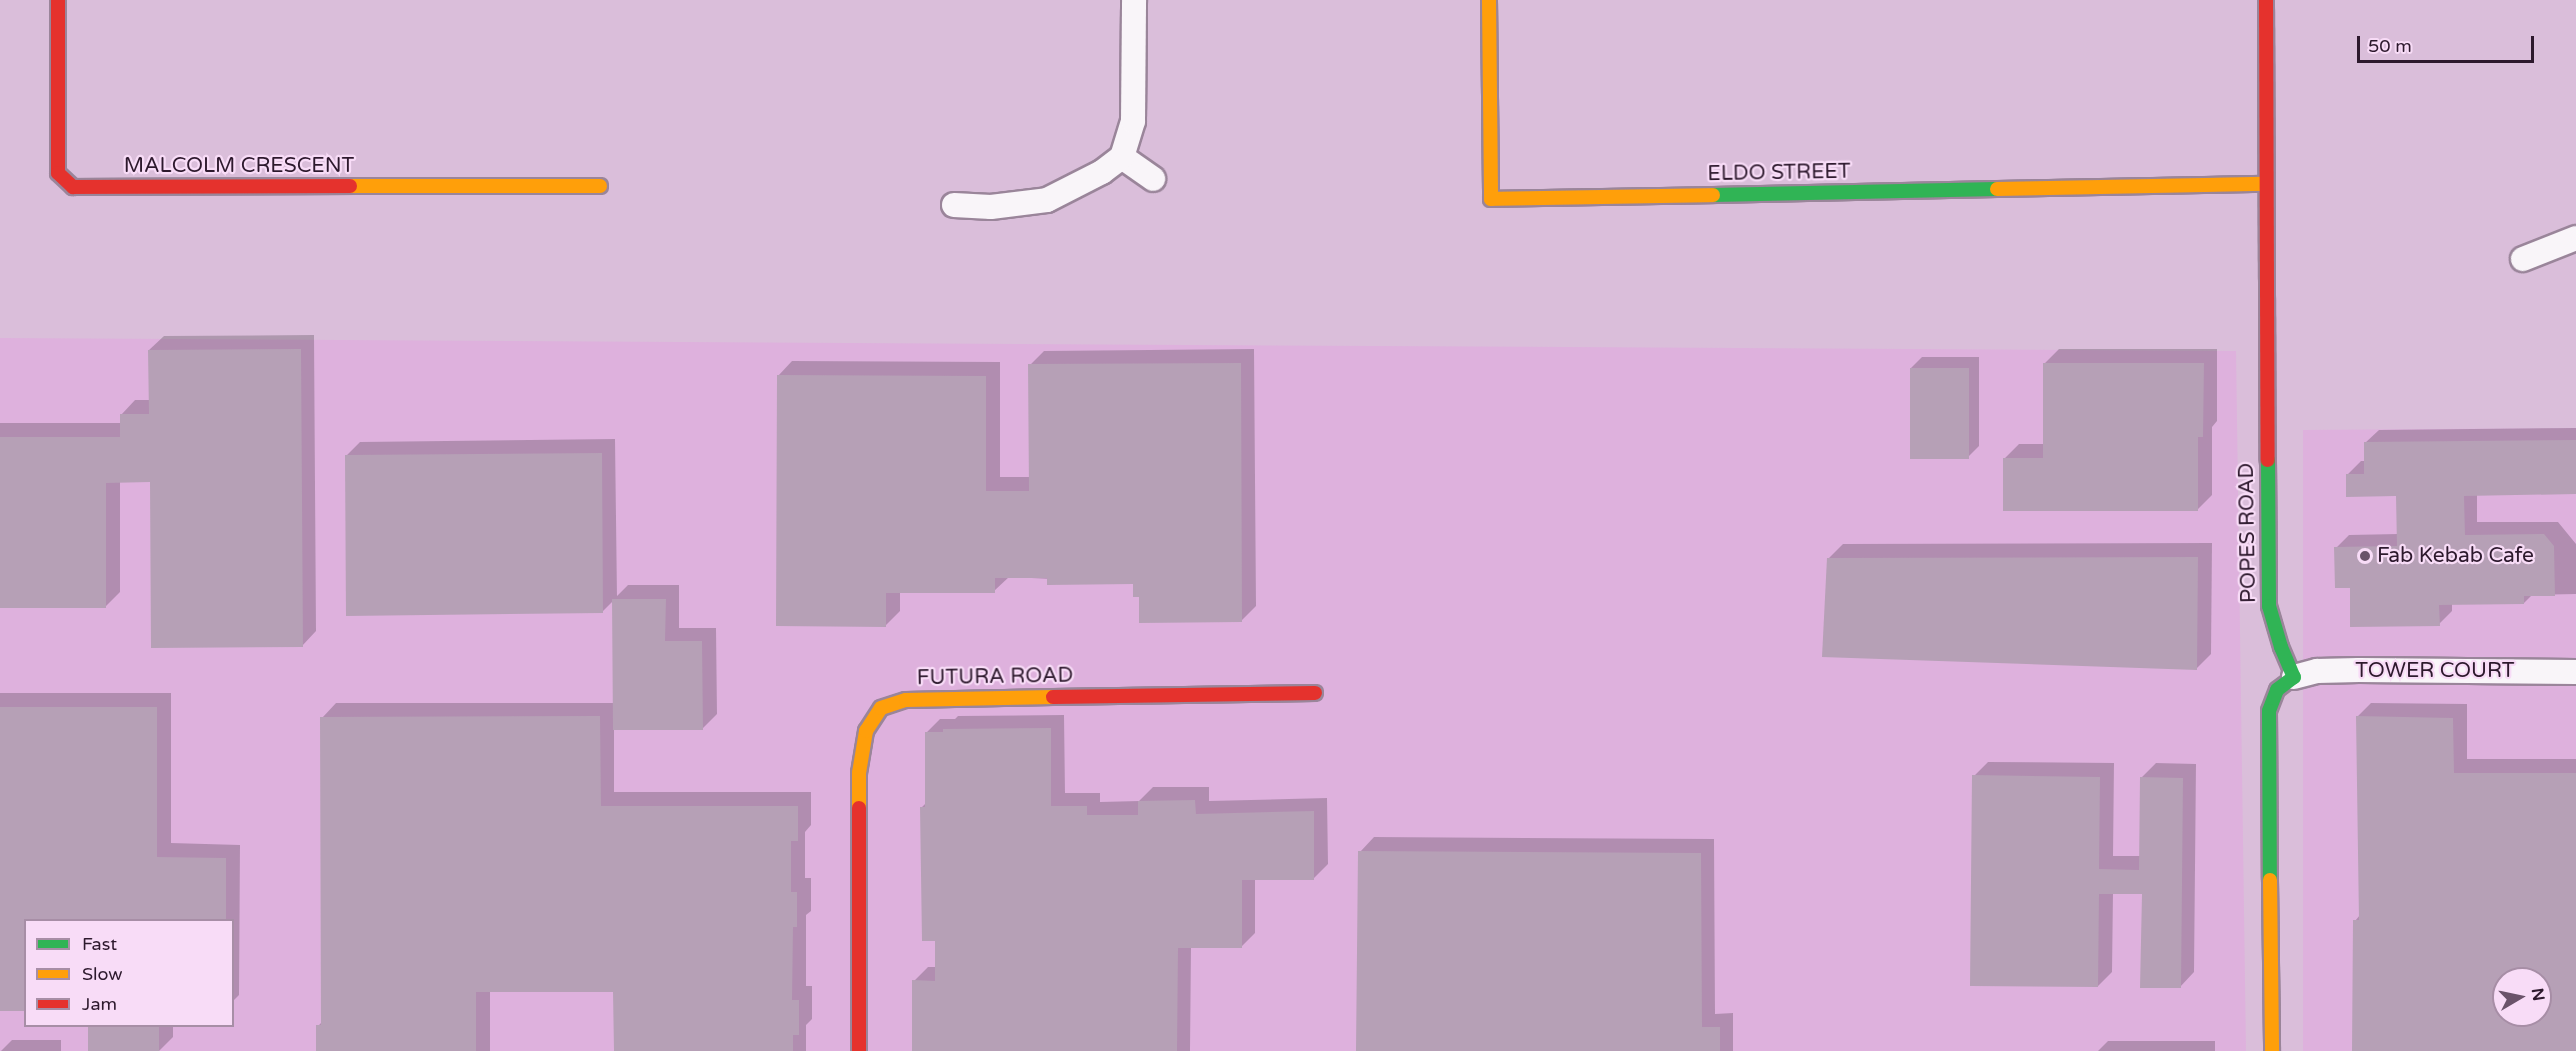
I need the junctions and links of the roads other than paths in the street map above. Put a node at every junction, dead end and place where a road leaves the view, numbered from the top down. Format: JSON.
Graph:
{"nodes":[{"id":1,"x":58,"y":0,"type":"edge"},
{"id":2,"x":1134,"y":0,"type":"edge"},
{"id":3,"x":1489,"y":0,"type":"edge"},
{"id":4,"x":2266,"y":0,"type":"edge"},
{"id":5,"x":1122,"y":157,"type":"junction"},
{"id":6,"x":1152,"y":178,"type":"dead end"},
{"id":7,"x":2266,"y":184,"type":"junction"},
{"id":8,"x":600,"y":186,"type":"dead end"},
{"id":9,"x":954,"y":205,"type":"dead end"},
{"id":10,"x":2576,"y":238,"type":"edge"},
{"id":11,"x":2523,"y":259,"type":"dead end"},
{"id":12,"x":2576,"y":672,"type":"edge"},
{"id":13,"x":2294,"y":677,"type":"junction"},
{"id":14,"x":1316,"y":693,"type":"dead end"},
{"id":15,"x":860,"y":1051,"type":"edge"},
{"id":16,"x":2272,"y":1051,"type":"edge"}],
"edges":[{"from":1,"to":8,"type":"street","name":"MALCOLM CRESCENT"},
{"from":2,"to":5,"type":"street"},
{"from":3,"to":7,"type":"street","name":"ELDO STREET"},
{"from":4,"to":7,"type":"street","name":"POPES ROAD"},
{"from":5,"to":6,"type":"street"},
{"from":5,"to":9,"type":"street"},
{"from":7,"to":13,"type":"street","name":"POPES ROAD"},
{"from":10,"to":11,"type":"street"},
{"from":12,"to":13,"type":"street","name":"TOWER COURT"},
{"from":13,"to":16,"type":"street"},
{"from":14,"to":15,"type":"street","name":"FUTURA ROAD"}]}
